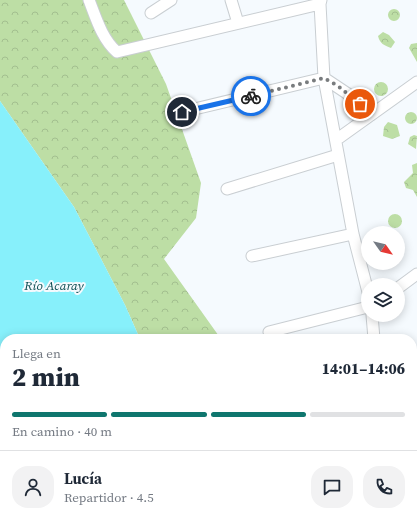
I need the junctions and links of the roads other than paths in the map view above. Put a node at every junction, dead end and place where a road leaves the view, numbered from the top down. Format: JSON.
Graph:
{"nodes":[{"id":1,"x":89,"y":0,"type":"edge"},
{"id":2,"x":171,"y":0,"type":"edge"},
{"id":3,"x":231,"y":0,"type":"edge"},
{"id":4,"x":320,"y":2,"type":"edge"},
{"id":5,"x":151,"y":13,"type":"dead end"},
{"id":6,"x":238,"y":22,"type":"junction"},
{"id":7,"x":324,"y":78,"type":"junction"},
{"id":8,"x":417,"y":82,"type":"edge"},
{"id":9,"x":182,"y":112,"type":"dead end"},
{"id":10,"x":371,"y":115,"type":"junction"},
{"id":11,"x":336,"y":140,"type":"junction"},
{"id":12,"x":338,"y":155,"type":"junction"},
{"id":13,"x":227,"y":189,"type":"dead end"},
{"id":14,"x":353,"y":234,"type":"junction"},
{"id":15,"x":252,"y":256,"type":"dead end"},
{"id":16,"x":417,"y":274,"type":"edge"},
{"id":17,"x":364,"y":278,"type":"edge"},
{"id":18,"x":405,"y":283,"type":"edge"},
{"id":19,"x":361,"y":310,"type":"edge"},
{"id":20,"x":373,"y":322,"type":"edge"},
{"id":21,"x":269,"y":332,"type":"dead end"},
{"id":22,"x":374,"y":334,"type":"edge"}],
"edges":[{"from":1,"to":6,"type":"street"},
{"from":2,"to":5,"type":"street"},
{"from":3,"to":6,"type":"street"},
{"from":4,"to":6,"type":"street"},
{"from":4,"to":7,"type":"street"},
{"from":7,"to":9,"type":"street"},
{"from":7,"to":10,"type":"street"},
{"from":7,"to":11,"type":"street"},
{"from":8,"to":10,"type":"street"},
{"from":10,"to":11,"type":"street"},
{"from":11,"to":12,"type":"street"},
{"from":12,"to":13,"type":"street"},
{"from":12,"to":14,"type":"street"},
{"from":14,"to":15,"type":"street"},
{"from":14,"to":17,"type":"street"},
{"from":16,"to":18,"type":"street"},
{"from":19,"to":21,"type":"street"},
{"from":20,"to":22,"type":"street"}]}
